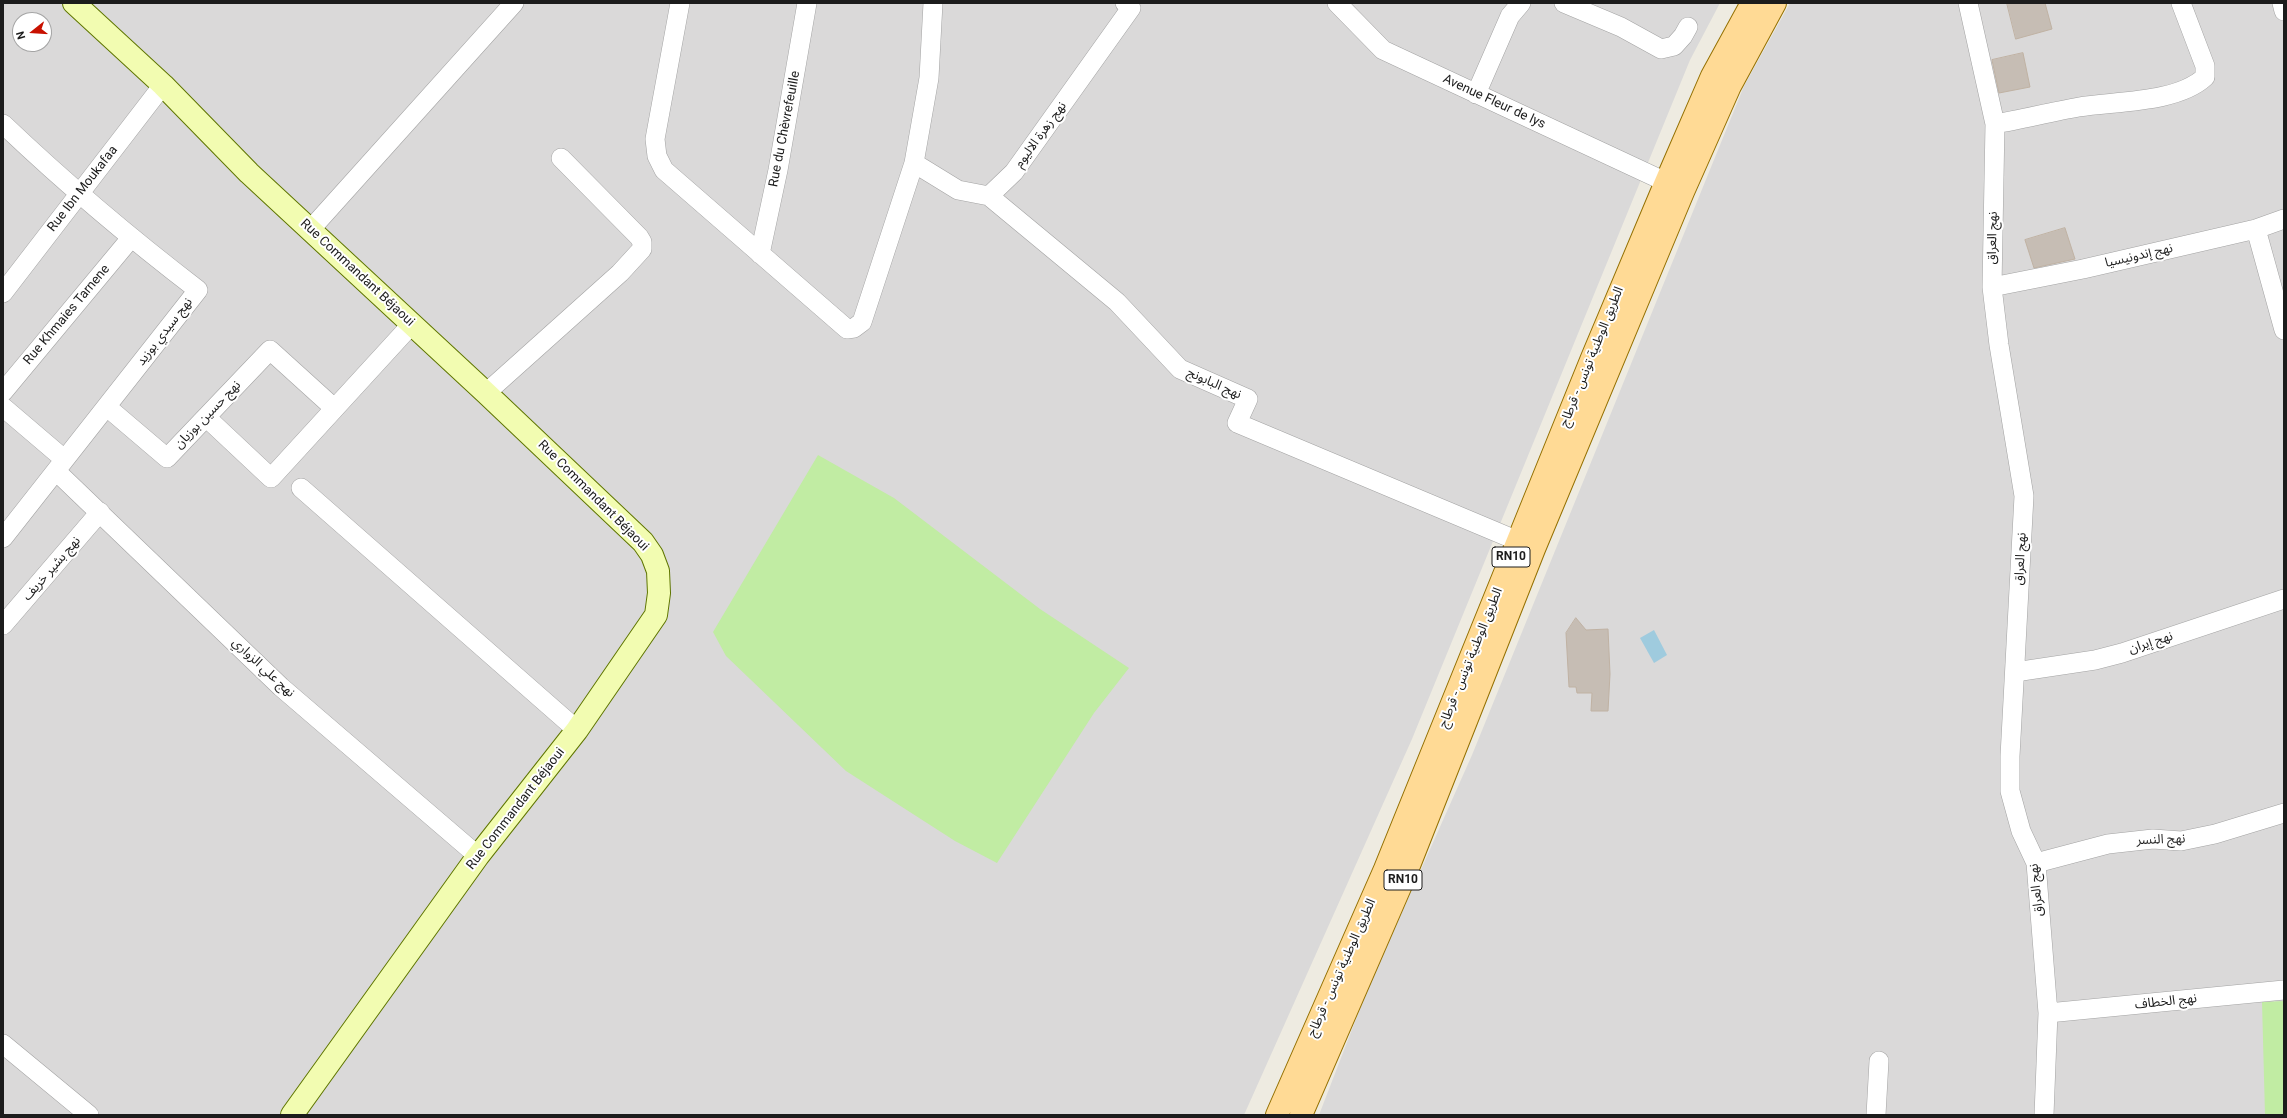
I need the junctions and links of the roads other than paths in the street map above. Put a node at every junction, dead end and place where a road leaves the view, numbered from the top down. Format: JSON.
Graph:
{"nodes":[{"id":1,"x":74,"y":3,"type":"edge"},
{"id":2,"x":514,"y":3,"type":"edge"},
{"id":3,"x":680,"y":3,"type":"edge"},
{"id":4,"x":808,"y":3,"type":"edge"},
{"id":5,"x":933,"y":3,"type":"edge"},
{"id":6,"x":1125,"y":3,"type":"edge"},
{"id":7,"x":1337,"y":3,"type":"edge"},
{"id":8,"x":1521,"y":3,"type":"edge"},
{"id":9,"x":1564,"y":3,"type":"edge"},
{"id":10,"x":1752,"y":3,"type":"edge"},
{"id":11,"x":1775,"y":3,"type":"edge"},
{"id":12,"x":1968,"y":3,"type":"edge"},
{"id":13,"x":2181,"y":3,"type":"edge"},
{"id":14,"x":2282,"y":3,"type":"edge"},
{"id":15,"x":2284,"y":11,"type":"edge"},
{"id":16,"x":1688,"y":27,"type":"dead end"},
{"id":17,"x":163,"y":85,"type":"junction"},
{"id":18,"x":1476,"y":94,"type":"junction"},
{"id":19,"x":3,"y":124,"type":"edge"},
{"id":20,"x":1995,"y":124,"type":"junction"},
{"id":21,"x":561,"y":158,"type":"dead end"},
{"id":22,"x":914,"y":163,"type":"junction"},
{"id":23,"x":1666,"y":182,"type":"junction"},
{"id":24,"x":80,"y":192,"type":"junction"},
{"id":25,"x":989,"y":196,"type":"junction"},
{"id":26,"x":2284,"y":219,"type":"edge"},
{"id":27,"x":2256,"y":229,"type":"junction"},
{"id":28,"x":310,"y":230,"type":"junction"},
{"id":29,"x":131,"y":238,"type":"junction"},
{"id":30,"x":760,"y":254,"type":"junction"},
{"id":31,"x":5,"y":285,"type":"edge"},
{"id":32,"x":1992,"y":287,"type":"junction"},
{"id":33,"x":412,"y":324,"type":"junction"},
{"id":34,"x":2284,"y":330,"type":"edge"},
{"id":35,"x":3,"y":392,"type":"edge"},
{"id":36,"x":486,"y":392,"type":"junction"},
{"id":37,"x":3,"y":407,"type":"edge"},
{"id":38,"x":107,"y":407,"type":"junction"},
{"id":39,"x":334,"y":408,"type":"junction"},
{"id":40,"x":206,"y":418,"type":"junction"},
{"id":41,"x":60,"y":465,"type":"junction"},
{"id":42,"x":301,"y":488,"type":"dead end"},
{"id":43,"x":100,"y":512,"type":"junction"},
{"id":44,"x":3,"y":538,"type":"edge"},
{"id":45,"x":1518,"y":541,"type":"junction"},
{"id":46,"x":2284,"y":599,"type":"edge"},
{"id":47,"x":3,"y":625,"type":"edge"},
{"id":48,"x":2015,"y":672,"type":"junction"},
{"id":49,"x":577,"y":730,"type":"junction"},
{"id":50,"x":2284,"y":813,"type":"edge"},
{"id":51,"x":478,"y":856,"type":"junction"},
{"id":52,"x":2036,"y":863,"type":"junction"},
{"id":53,"x":2284,"y":990,"type":"edge"},
{"id":54,"x":2048,"y":1013,"type":"junction"},
{"id":55,"x":3,"y":1044,"type":"edge"},
{"id":56,"x":1879,"y":1061,"type":"dead end"},
{"id":57,"x":89,"y":1115,"type":"edge"},
{"id":58,"x":292,"y":1115,"type":"edge"},
{"id":59,"x":1276,"y":1115,"type":"edge"},
{"id":60,"x":1301,"y":1115,"type":"edge"},
{"id":61,"x":1876,"y":1115,"type":"edge"},
{"id":62,"x":2044,"y":1115,"type":"edge"}],
"edges":[{"from":1,"to":17,"type":"street","name":"Rue Commandant Béjaoui"},
{"from":2,"to":28,"type":"street"},
{"from":3,"to":30,"type":"street"},
{"from":4,"to":30,"type":"street","name":"Rue du Chèvrefeuille"},
{"from":5,"to":22,"type":"street"},
{"from":6,"to":25,"type":"street","name":"نهج زهرة الاليوم"},
{"from":7,"to":18,"type":"street","name":"Avenue Fleur de lys"},
{"from":8,"to":18,"type":"street"},
{"from":9,"to":16,"type":"street"},
{"from":10,"to":23,"type":"main road","name":"الطريق الوطنية تونس - قرطاج","number":"RN10"},
{"from":11,"to":60,"type":"main road","name":"الطريق الوطنية تونس - قرطاج","number":"RN10"},
{"from":12,"to":20,"type":"street","name":"نهج العراق"},
{"from":13,"to":20,"type":"street"},
{"from":14,"to":15,"type":"street"},
{"from":17,"to":24,"type":"street","name":"Rue Ibn Moukafaa"},
{"from":17,"to":28,"type":"street","name":"Rue Commandant Béjaoui"},
{"from":18,"to":23,"type":"street","name":"Avenue Fleur de lys"},
{"from":19,"to":24,"type":"street","name":"نهج سيدي بوزيد"},
{"from":20,"to":32,"type":"street","name":"نهج العراق"},
{"from":21,"to":36,"type":"street"},
{"from":22,"to":25,"type":"street"},
{"from":22,"to":30,"type":"street"},
{"from":23,"to":45,"type":"main road","name":"الطريق الوطنية تونس - قرطاج","number":"RN10"},
{"from":24,"to":29,"type":"street","name":"نهج سيدي بوزيد"},
{"from":24,"to":31,"type":"street","name":"Rue Ibn Moukafaa"},
{"from":25,"to":45,"type":"street","name":"نهج البابونج"},
{"from":26,"to":27,"type":"street","name":"نهج إندونيسيا"},
{"from":27,"to":32,"type":"street","name":"نهج إندونيسيا"},
{"from":27,"to":34,"type":"street"},
{"from":28,"to":33,"type":"street","name":"Rue Commandant Béjaoui"},
{"from":29,"to":35,"type":"street","name":"Rue Khmaies Tarnene"},
{"from":29,"to":38,"type":"street","name":"نهج سيدي بوزيد"},
{"from":32,"to":48,"type":"street","name":"نهج العراق"},
{"from":33,"to":36,"type":"street","name":"Rue Commandant Béjaoui"},
{"from":33,"to":39,"type":"street"},
{"from":36,"to":49,"type":"street","name":"Rue Commandant Béjaoui"},
{"from":37,"to":41,"type":"street","name":"نهج علي الزواري"},
{"from":38,"to":40,"type":"street","name":"نهج حسين بوزيان"},
{"from":38,"to":41,"type":"street","name":"نهج سيدي بوزيد"},
{"from":39,"to":40,"type":"street","name":"نهج حسين بوزيان"},
{"from":39,"to":40,"type":"street"},
{"from":41,"to":43,"type":"street","name":"نهج علي الزواري"},
{"from":41,"to":44,"type":"street","name":"نهج سيدي بوزيد"},
{"from":42,"to":49,"type":"street"},
{"from":43,"to":47,"type":"street","name":"نهج بشير خريف"},
{"from":43,"to":51,"type":"street","name":"نهج علي الزواري"},
{"from":45,"to":59,"type":"main road","name":"الطريق الوطنية تونس - قرطاج","number":"RN10"},
{"from":46,"to":48,"type":"street","name":"نهج إيران"},
{"from":48,"to":52,"type":"street","name":"نهج العراق"},
{"from":49,"to":51,"type":"street","name":"Rue Commandant Béjaoui"},
{"from":50,"to":52,"type":"street","name":"نهج النسر"},
{"from":51,"to":58,"type":"street","name":"Rue Commandant Béjaoui"},
{"from":52,"to":54,"type":"street","name":"نهج العراق"},
{"from":53,"to":54,"type":"street","name":"نهج الخطاف"},
{"from":54,"to":62,"type":"street","name":"نهج العراق"},
{"from":55,"to":57,"type":"street"},
{"from":56,"to":61,"type":"street"}]}
